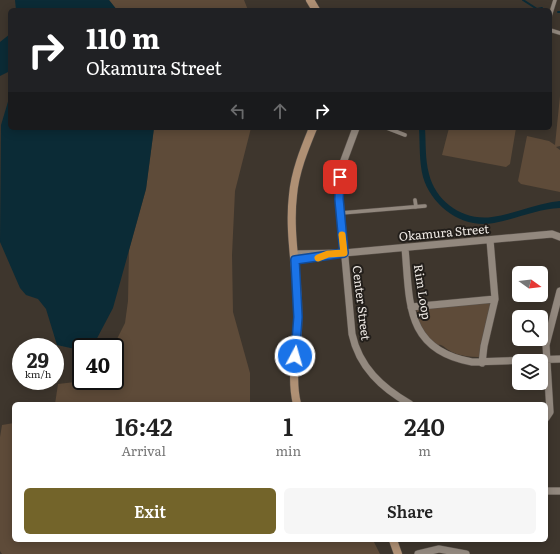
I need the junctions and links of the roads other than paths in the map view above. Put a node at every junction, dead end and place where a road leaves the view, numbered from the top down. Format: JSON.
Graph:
{"nodes":[{"id":1,"x":555,"y":0,"type":"edge"},
{"id":2,"x":552,"y":10,"type":"edge"},
{"id":3,"x":312,"y":130,"type":"edge"},
{"id":4,"x":355,"y":130,"type":"edge"},
{"id":5,"x":398,"y":130,"type":"edge"},
{"id":6,"x":405,"y":135,"type":"dead end"},
{"id":7,"x":415,"y":200,"type":"dead end"},
{"id":8,"x":425,"y":206,"type":"dead end"},
{"id":9,"x":416,"y":207,"type":"junction"},
{"id":10,"x":340,"y":214,"type":"junction"},
{"id":11,"x":560,"y":237,"type":"edge"},
{"id":12,"x":490,"y":240,"type":"junction"},
{"id":13,"x":405,"y":248,"type":"junction"},
{"id":14,"x":344,"y":253,"type":"junction"},
{"id":15,"x":295,"y":257,"type":"junction"},
{"id":16,"x":560,"y":292,"type":"edge"},
{"id":17,"x":495,"y":299,"type":"junction"},
{"id":18,"x":411,"y":307,"type":"junction"},
{"id":19,"x":547,"y":354,"type":"edge"},
{"id":20,"x":548,"y":359,"type":"edge"},
{"id":21,"x":560,"y":359,"type":"edge"},
{"id":22,"x":512,"y":361,"type":"edge"},
{"id":23,"x":482,"y":363,"type":"junction"},
{"id":24,"x":548,"y":377,"type":"edge"},
{"id":25,"x":298,"y":402,"type":"edge"},
{"id":26,"x":407,"y":402,"type":"edge"},
{"id":27,"x":548,"y":415,"type":"edge"},
{"id":28,"x":548,"y":491,"type":"edge"},
{"id":29,"x":560,"y":492,"type":"edge"},
{"id":30,"x":394,"y":542,"type":"edge"},
{"id":31,"x":398,"y":554,"type":"edge"},
{"id":32,"x":418,"y":554,"type":"edge"},
{"id":33,"x":466,"y":554,"type":"edge"}],
"edges":[{"from":1,"to":2,"type":"lane"},
{"from":3,"to":15,"type":"street"},
{"from":4,"to":10,"type":"street","name":"Center Street"},
{"from":5,"to":6,"type":"lane"},
{"from":7,"to":9,"type":"lane"},
{"from":8,"to":9,"type":"lane"},
{"from":9,"to":10,"type":"lane"},
{"from":10,"to":14,"type":"street","name":"Center Street"},
{"from":11,"to":12,"type":"street","name":"Okamura Street"},
{"from":12,"to":13,"type":"street","name":"Okamura Street"},
{"from":12,"to":17,"type":"street"},
{"from":13,"to":14,"type":"street","name":"Okamura Street"},
{"from":13,"to":18,"type":"street","name":"Rim Loop"},
{"from":14,"to":15,"type":"street","name":"Okamura Street"},
{"from":14,"to":26,"type":"street","name":"Center Street"},
{"from":15,"to":25,"type":"street"},
{"from":16,"to":19,"type":"street"},
{"from":17,"to":18,"type":"street"},
{"from":17,"to":23,"type":"street"},
{"from":18,"to":23,"type":"street","name":"Rim Loop"},
{"from":20,"to":21,"type":"street","name":"Rim Loop"},
{"from":22,"to":23,"type":"street","name":"Rim Loop"},
{"from":24,"to":27,"type":"street"},
{"from":28,"to":29,"type":"street"},
{"from":30,"to":31,"type":"street"},
{"from":32,"to":33,"type":"street"}]}
